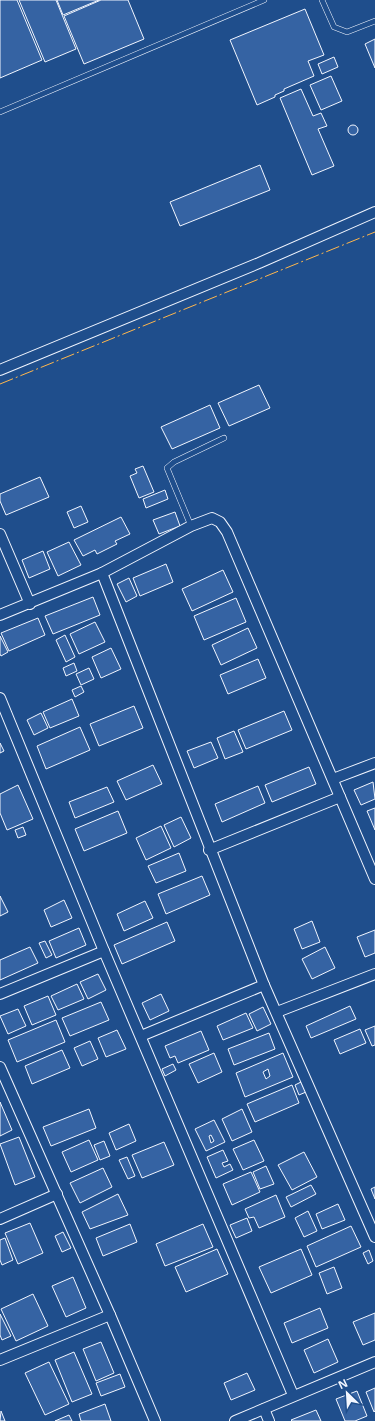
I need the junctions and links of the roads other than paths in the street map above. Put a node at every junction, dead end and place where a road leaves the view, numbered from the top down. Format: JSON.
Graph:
{"nodes":[{"id":1,"x":264,"y":0,"type":"edge"},
{"id":2,"x":322,"y":0,"type":"edge"},
{"id":3,"x":375,"y":21,"type":"edge"},
{"id":4,"x":0,"y":112,"type":"edge"},
{"id":5,"x":375,"y":212,"type":"edge"},
{"id":6,"x":0,"y":370,"type":"edge"},
{"id":7,"x":224,"y":438,"type":"dead end"},
{"id":8,"x":190,"y":526,"type":"junction"},
{"id":9,"x":0,"y":534,"type":"edge"},
{"id":10,"x":102,"y":573,"type":"junction"},
{"id":11,"x":30,"y":604,"type":"junction"},
{"id":12,"x":0,"y":615,"type":"edge"},
{"id":13,"x":0,"y":698,"type":"edge"},
{"id":14,"x":375,"y":763,"type":"edge"},
{"id":15,"x":333,"y":780,"type":"junction"},
{"id":16,"x":340,"y":797,"type":"junction"},
{"id":17,"x":209,"y":850,"type":"junction"},
{"id":18,"x":375,"y":879,"type":"edge"},
{"id":19,"x":104,"y":951,"type":"junction"},
{"id":20,"x":375,"y":974,"type":"edge"},
{"id":21,"x":264,"y":985,"type":"junction"},
{"id":22,"x":0,"y":994,"type":"edge"},
{"id":23,"x":277,"y":1012,"type":"junction"},
{"id":24,"x":141,"y":1036,"type":"junction"},
{"id":25,"x":0,"y":1066,"type":"edge"},
{"id":26,"x":57,"y":1194,"type":"junction"},
{"id":27,"x":0,"y":1218,"type":"edge"},
{"id":28,"x":375,"y":1237,"type":"edge"},
{"id":29,"x":110,"y":1315,"type":"junction"},
{"id":30,"x":0,"y":1360,"type":"edge"},
{"id":31,"x":375,"y":1362,"type":"edge"},
{"id":32,"x":294,"y":1395,"type":"junction"},
{"id":33,"x":264,"y":1409,"type":"junction"},
{"id":34,"x":155,"y":1421,"type":"edge"},
{"id":35,"x":235,"y":1421,"type":"edge"},
{"id":36,"x":269,"y":1421,"type":"edge"}],
"edges":[{"from":1,"to":4,"type":"lane"},
{"from":2,"to":3,"type":"lane"},
{"from":5,"to":6,"type":"street"},
{"from":7,"to":8,"type":"lane"},
{"from":8,"to":10,"type":"street"},
{"from":8,"to":15,"type":"street"},
{"from":9,"to":11,"type":"street"},
{"from":10,"to":11,"type":"street"},
{"from":10,"to":17,"type":"street"},
{"from":11,"to":12,"type":"street"},
{"from":13,"to":19,"type":"street"},
{"from":14,"to":15,"type":"street"},
{"from":15,"to":16,"type":"street"},
{"from":16,"to":17,"type":"street"},
{"from":16,"to":18,"type":"street"},
{"from":17,"to":21,"type":"street"},
{"from":19,"to":22,"type":"street"},
{"from":19,"to":24,"type":"street"},
{"from":20,"to":23,"type":"street"},
{"from":21,"to":23,"type":"street"},
{"from":21,"to":24,"type":"street"},
{"from":23,"to":28,"type":"street"},
{"from":24,"to":32,"type":"street"},
{"from":25,"to":26,"type":"street"},
{"from":26,"to":27,"type":"street"},
{"from":26,"to":29,"type":"street"},
{"from":29,"to":30,"type":"street"},
{"from":29,"to":34,"type":"street"},
{"from":31,"to":32,"type":"street"},
{"from":32,"to":33,"type":"street"},
{"from":33,"to":35,"type":"street"},
{"from":33,"to":36,"type":"street"}]}
